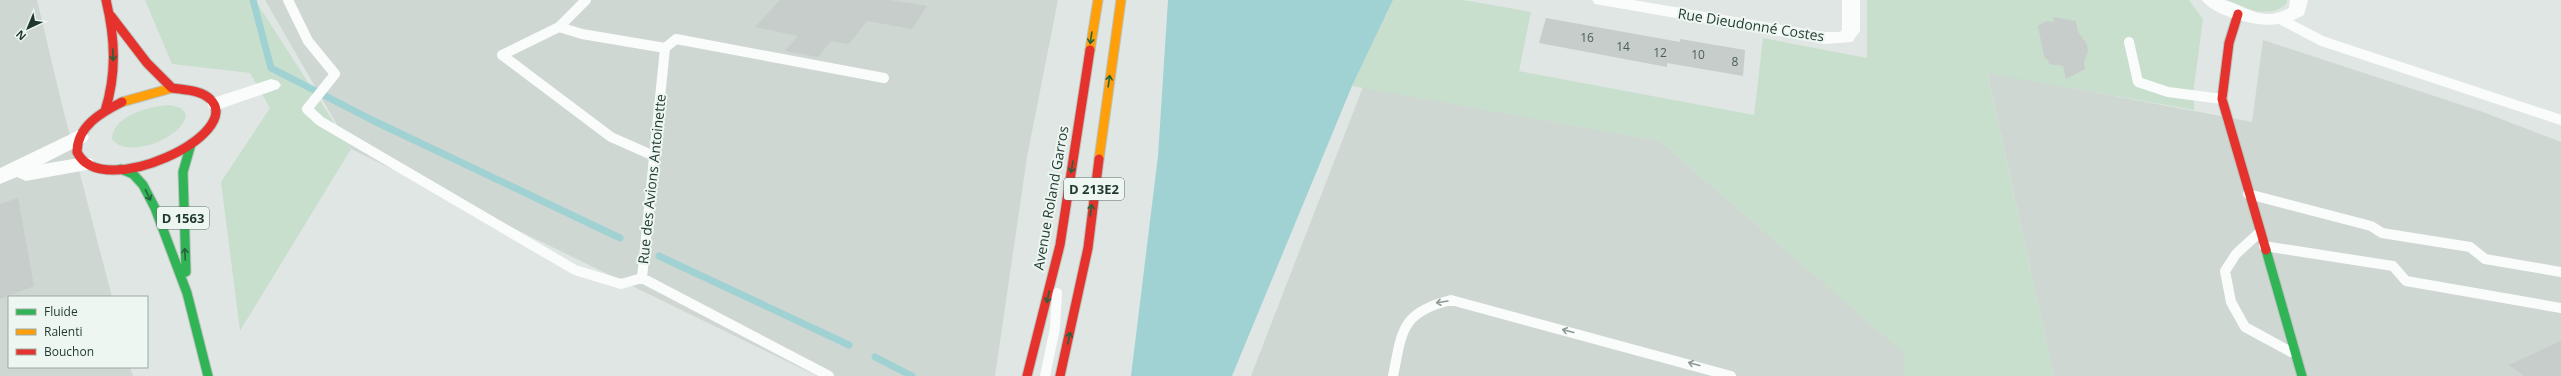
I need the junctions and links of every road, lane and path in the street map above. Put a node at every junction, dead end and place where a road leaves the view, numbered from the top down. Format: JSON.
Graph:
{"nodes":[{"id":1,"x":106,"y":0,"type":"edge"},
{"id":2,"x":288,"y":0,"type":"edge"},
{"id":3,"x":586,"y":0,"type":"edge"},
{"id":4,"x":1098,"y":0,"type":"edge"},
{"id":5,"x":1121,"y":0,"type":"edge"},
{"id":6,"x":1601,"y":0,"type":"edge"},
{"id":7,"x":1851,"y":0,"type":"edge"},
{"id":8,"x":2211,"y":0,"type":"edge"},
{"id":9,"x":2299,"y":0,"type":"edge"},
{"id":10,"x":2238,"y":14,"type":"junction"},
{"id":11,"x":111,"y":16,"type":"junction"},
{"id":12,"x":2280,"y":19,"type":"junction"},
{"id":13,"x":559,"y":27,"type":"junction"},
{"id":14,"x":2129,"y":42,"type":"dead end"},
{"id":15,"x":665,"y":48,"type":"junction"},
{"id":16,"x":884,"y":78,"type":"dead end"},
{"id":17,"x":271,"y":85,"type":"dead end"},
{"id":18,"x":172,"y":88,"type":"junction"},
{"id":19,"x":2222,"y":99,"type":"junction"},
{"id":20,"x":217,"y":104,"type":"junction"},
{"id":21,"x":105,"y":112,"type":"junction"},
{"id":22,"x":2561,"y":120,"type":"edge"},
{"id":23,"x":79,"y":137,"type":"junction"},
{"id":24,"x":191,"y":144,"type":"junction"},
{"id":25,"x":654,"y":156,"type":"junction"},
{"id":26,"x":85,"y":164,"type":"junction"},
{"id":27,"x":121,"y":169,"type":"junction"},
{"id":28,"x":0,"y":177,"type":"edge"},
{"id":29,"x":0,"y":180,"type":"edge"},
{"id":30,"x":2248,"y":194,"type":"junction"},
{"id":31,"x":2260,"y":232,"type":"junction"},
{"id":32,"x":1060,"y":245,"type":"junction"},
{"id":33,"x":2264,"y":246,"type":"junction"},
{"id":34,"x":2561,"y":272,"type":"edge"},
{"id":35,"x":642,"y":278,"type":"junction"},
{"id":36,"x":187,"y":293,"type":"junction"},
{"id":37,"x":2561,"y":308,"type":"edge"},
{"id":38,"x":2296,"y":355,"type":"junction"},
{"id":39,"x":2302,"y":373,"type":"edge"},
{"id":40,"x":208,"y":376,"type":"edge"},
{"id":41,"x":829,"y":376,"type":"edge"},
{"id":42,"x":1027,"y":376,"type":"edge"},
{"id":43,"x":1045,"y":376,"type":"edge"},
{"id":44,"x":1060,"y":376,"type":"edge"},
{"id":45,"x":1393,"y":376,"type":"edge"},
{"id":46,"x":1730,"y":376,"type":"edge"},
{"id":47,"x":2290,"y":376,"type":"edge"}],
"edges":[{"from":1,"to":11,"type":"main road"},
{"from":2,"to":35,"type":"lane"},
{"from":3,"to":13,"type":"lane"},
{"from":4,"to":32,"type":"main road","name":"Avenue Roland Garros","number":"D 213E2","one_way":true},
{"from":44,"to":5,"type":"main road","number":"D 213E2","one_way":true},
{"from":6,"to":7,"type":"street","name":"Rue Dieudonné Costes"},
{"from":8,"to":10,"type":"street"},
{"from":9,"to":12,"type":"street"},
{"from":10,"to":12,"type":"street"},
{"from":10,"to":19,"type":"main road"},
{"from":11,"to":18,"type":"main road"},
{"from":11,"to":21,"type":"main road","one_way":true},
{"from":12,"to":22,"type":"lane"},
{"from":13,"to":15,"type":"lane"},
{"from":13,"to":25,"type":"lane"},
{"from":14,"to":19,"type":"lane"},
{"from":15,"to":16,"type":"lane"},
{"from":15,"to":25,"type":"lane","name":"Rue des Avions Antoinette"},
{"from":17,"to":20,"type":"street"},
{"from":18,"to":20,"type":"main road"},
{"from":18,"to":21,"type":"main road"},
{"from":19,"to":30,"type":"main road"},
{"from":20,"to":24,"type":"main road"},
{"from":21,"to":23,"type":"main road"},
{"from":23,"to":26,"type":"main road"},
{"from":23,"to":28,"type":"street"},
{"from":24,"to":27,"type":"main road"},
{"from":36,"to":24,"type":"main road","number":"D 1563","one_way":true},
{"from":25,"to":35,"type":"lane","name":"Rue des Avions Antoinette"},
{"from":26,"to":27,"type":"main road"},
{"from":26,"to":29,"type":"street"},
{"from":27,"to":36,"type":"main road","number":"D 1563","one_way":true},
{"from":30,"to":31,"type":"main road"},
{"from":30,"to":34,"type":"lane"},
{"from":31,"to":33,"type":"main road"},
{"from":31,"to":38,"type":"lane"},
{"from":32,"to":42,"type":"main road","name":"Avenue Roland Garros","number":"D 213E2","one_way":true},
{"from":32,"to":43,"type":"lane"},
{"from":33,"to":37,"type":"lane"},
{"from":33,"to":38,"type":"main road"},
{"from":35,"to":41,"type":"lane","name":"Rue des Avions Antoinette"},
{"from":36,"to":40,"type":"main road","number":"D 1563"},
{"from":38,"to":39,"type":"main road"},
{"from":39,"to":47,"type":"lane"},
{"from":46,"to":45,"type":"lane","one_way":true}]}
